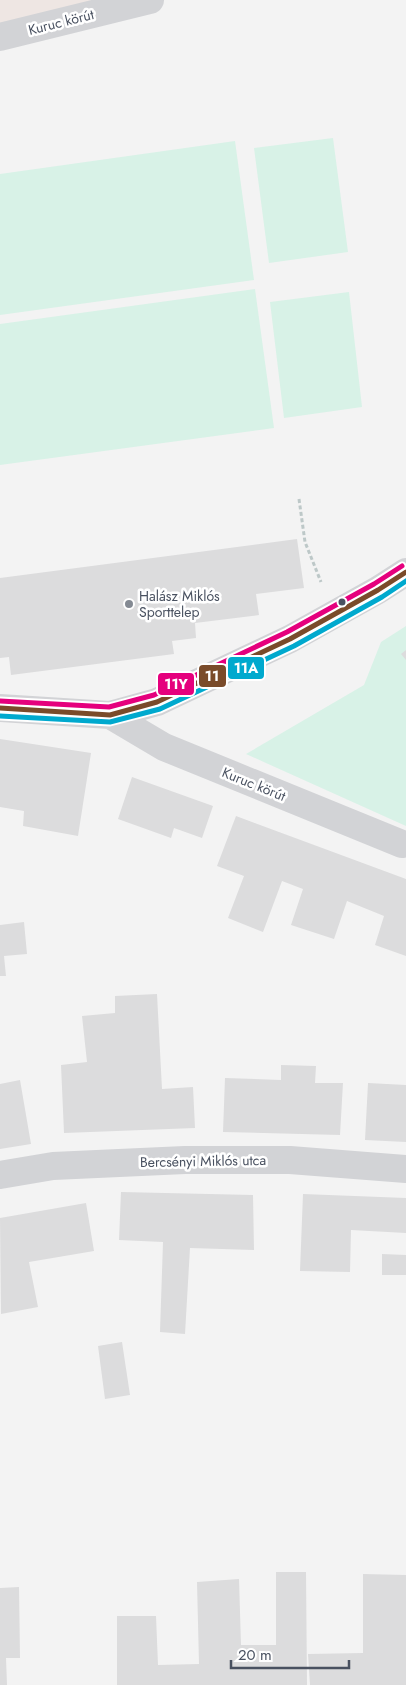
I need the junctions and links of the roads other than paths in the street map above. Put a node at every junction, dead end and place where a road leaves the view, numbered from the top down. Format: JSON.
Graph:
{"nodes":[{"id":1,"x":150,"y":0,"type":"edge"},
{"id":2,"x":0,"y":37,"type":"edge"},
{"id":3,"x":406,"y":572,"type":"edge"},
{"id":4,"x":0,"y":708,"type":"edge"},
{"id":5,"x":110,"y":715,"type":"junction"},
{"id":6,"x":402,"y":844,"type":"dead end"},
{"id":7,"x":406,"y":1169,"type":"edge"},
{"id":8,"x":0,"y":1175,"type":"edge"}],
"edges":[{"from":1,"to":2,"type":"street","name":"Kuruc körút"},
{"from":3,"to":5,"type":"street","name":"Kuruc körút"},
{"from":4,"to":5,"type":"street","name":"Kuruc körút"},
{"from":5,"to":6,"type":"street","name":"Kuruc körút"},
{"from":7,"to":8,"type":"street","name":"Bercsényi Miklós utca"}]}
